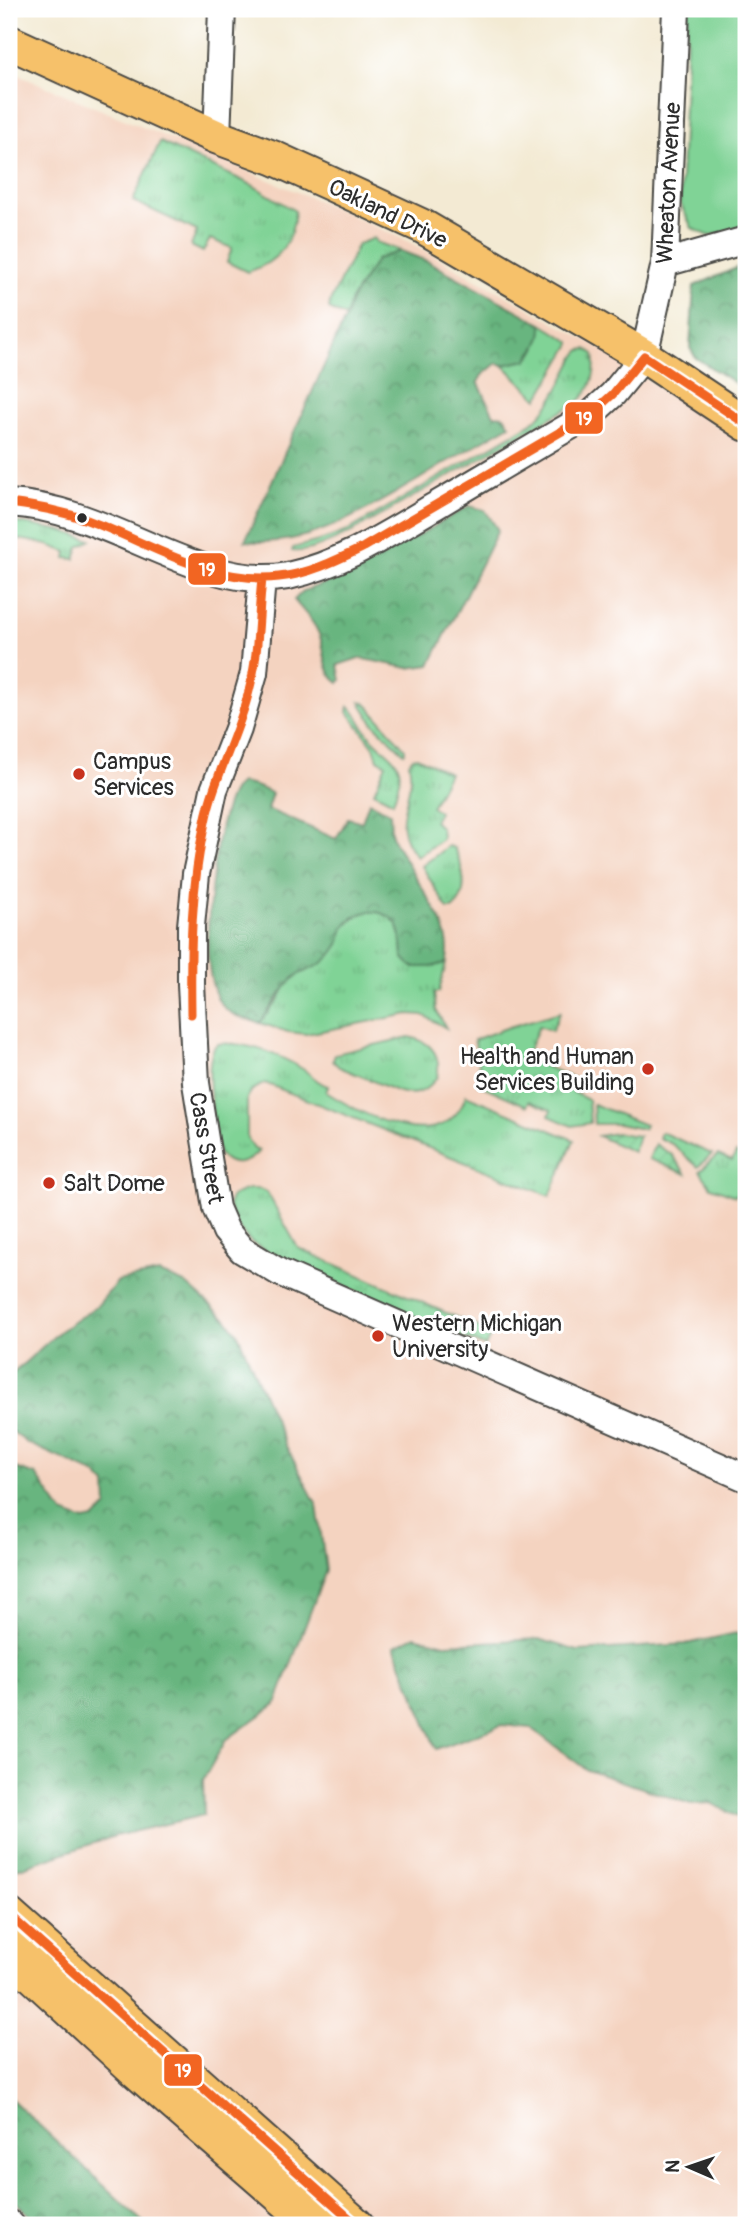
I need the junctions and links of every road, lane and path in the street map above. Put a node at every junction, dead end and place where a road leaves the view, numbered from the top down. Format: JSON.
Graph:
{"nodes":[{"id":1,"x":222,"y":9,"type":"edge"},
{"id":2,"x":676,"y":9,"type":"edge"},
{"id":3,"x":9,"y":41,"type":"edge"},
{"id":4,"x":216,"y":137,"type":"junction"},
{"id":5,"x":746,"y":240,"type":"edge"},
{"id":6,"x":666,"y":263,"type":"junction"},
{"id":7,"x":644,"y":356,"type":"junction"},
{"id":8,"x":746,"y":424,"type":"edge"},
{"id":9,"x":9,"y":503,"type":"edge"},
{"id":10,"x":262,"y":579,"type":"junction"},
{"id":11,"x":746,"y":1478,"type":"edge"},
{"id":12,"x":9,"y":1915,"type":"edge"},
{"id":13,"x":9,"y":1954,"type":"edge"},
{"id":14,"x":313,"y":2225,"type":"edge"},
{"id":15,"x":357,"y":2225,"type":"edge"}],
"edges":[{"from":1,"to":4,"type":"street"},
{"from":2,"to":6,"type":"street","name":"Wheaton Avenue"},
{"from":3,"to":4,"type":"main road","name":"Oakland Drive"},
{"from":4,"to":7,"type":"main road","name":"Oakland Drive"},
{"from":5,"to":6,"type":"street"},
{"from":6,"to":7,"type":"street","name":"Wheaton Avenue"},
{"from":7,"to":8,"type":"main road","name":"Oakland Drive"},
{"from":7,"to":10,"type":"street"},
{"from":9,"to":10,"type":"street"},
{"from":10,"to":11,"type":"street","name":"Cass Street"},
{"from":12,"to":15,"type":"main road"},
{"from":13,"to":14,"type":"main road"}]}
